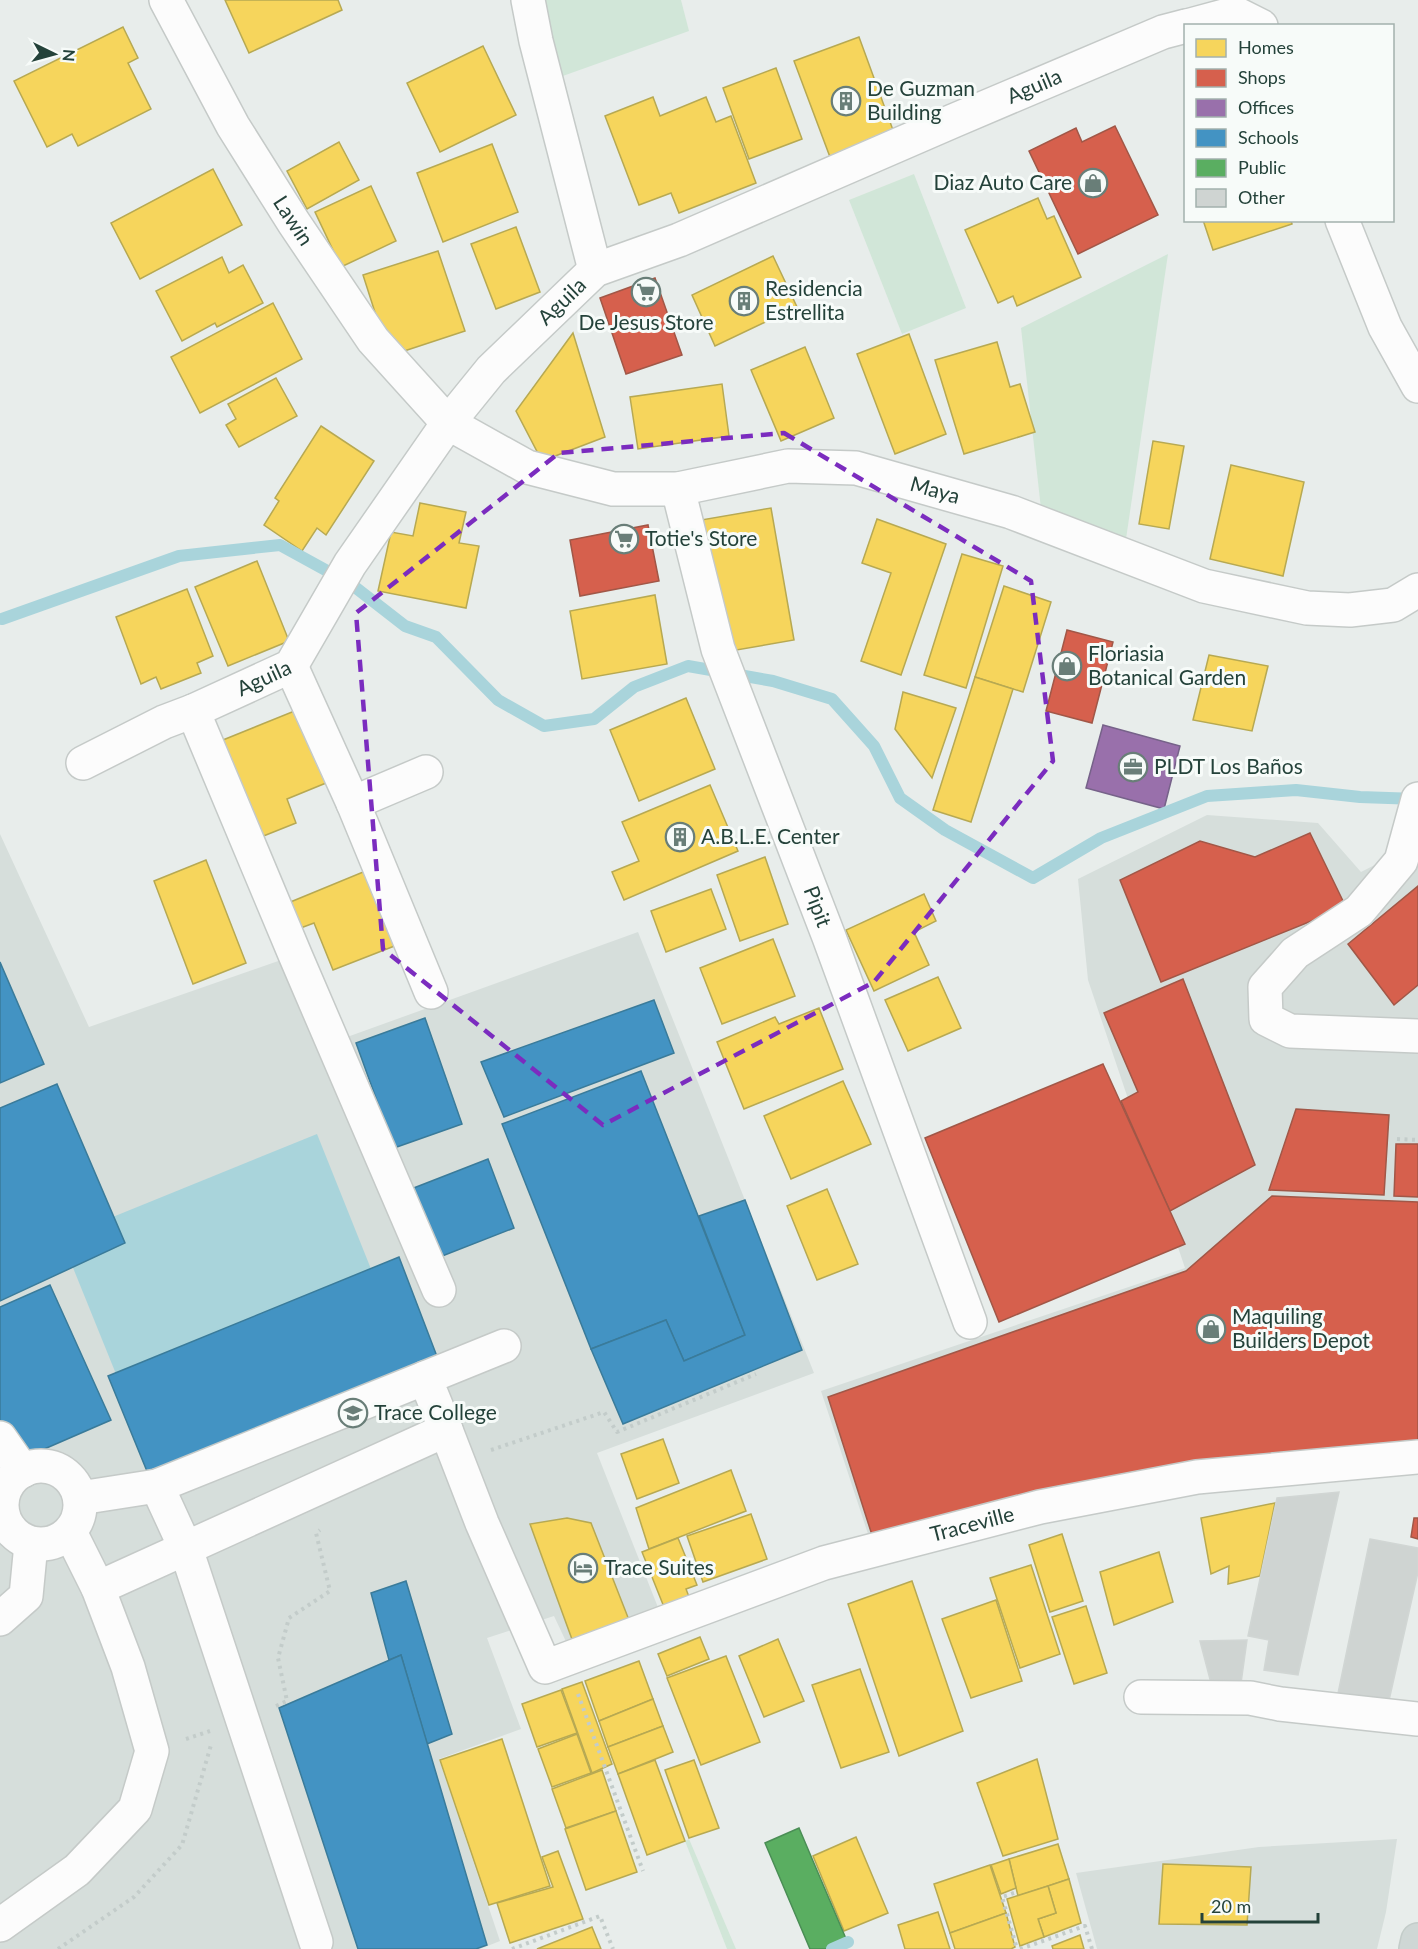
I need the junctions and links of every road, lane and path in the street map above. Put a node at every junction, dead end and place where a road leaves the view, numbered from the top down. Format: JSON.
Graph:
{"nodes":[{"id":1,"x":166,"y":0,"type":"edge"},
{"id":2,"x":528,"y":0,"type":"edge"},
{"id":3,"x":1194,"y":24,"type":"edge"},
{"id":4,"x":1257,"y":24,"type":"edge"},
{"id":5,"x":1184,"y":27,"type":"edge"},
{"id":6,"x":1343,"y":222,"type":"edge"},
{"id":7,"x":595,"y":270,"type":"junction"},
{"id":8,"x":1418,"y":386,"type":"edge"},
{"id":9,"x":448,"y":423,"type":"junction"},
{"id":10,"x":678,"y":489,"type":"junction"},
{"id":11,"x":1418,"y":590,"type":"edge"},
{"id":12,"x":291,"y":666,"type":"junction"},
{"id":13,"x":193,"y":711,"type":"junction"},
{"id":14,"x":83,"y":763,"type":"dead end"},
{"id":15,"x":426,"y":772,"type":"dead end"},
{"id":16,"x":1418,"y":801,"type":"edge"},
{"id":17,"x":354,"y":803,"type":"junction"},
{"id":18,"x":431,"y":992,"type":"dead end"},
{"id":19,"x":1418,"y":1036,"type":"edge"},
{"id":20,"x":1397,"y":1139,"type":"dead end"},
{"id":21,"x":1418,"y":1140,"type":"edge"},
{"id":22,"x":439,"y":1290,"type":"dead end"},
{"id":23,"x":970,"y":1322,"type":"dead end"},
{"id":24,"x":504,"y":1346,"type":"dead end"},
{"id":25,"x":756,"y":1374,"type":"dead end"},
{"id":26,"x":425,"y":1378,"type":"junction"},
{"id":27,"x":0,"y":1438,"type":"edge"},
{"id":28,"x":452,"y":1444,"type":"junction"},
{"id":29,"x":1418,"y":1457,"type":"edge"},
{"id":30,"x":23,"y":1471,"type":"junction"},
{"id":31,"x":157,"y":1486,"type":"junction"},
{"id":32,"x":80,"y":1498,"type":"junction"},
{"id":33,"x":326,"y":1527,"type":"dead end"},
{"id":34,"x":70,"y":1532,"type":"junction"},
{"id":35,"x":31,"y":1544,"type":"junction"},
{"id":36,"x":186,"y":1549,"type":"junction"},
{"id":37,"x":98,"y":1588,"type":"junction"},
{"id":38,"x":0,"y":1619,"type":"edge"},
{"id":39,"x":575,"y":1685,"type":"dead end"},
{"id":40,"x":1141,"y":1697,"type":"dead end"},
{"id":41,"x":1418,"y":1719,"type":"edge"},
{"id":42,"x":242,"y":1720,"type":"junction"},
{"id":43,"x":152,"y":1750,"type":"junction"},
{"id":44,"x":643,"y":1871,"type":"dead end"},
{"id":45,"x":1014,"y":1893,"type":"dead end"},
{"id":46,"x":0,"y":1924,"type":"edge"},
{"id":47,"x":1418,"y":1940,"type":"edge"},
{"id":48,"x":316,"y":1942,"type":"dead end"},
{"id":49,"x":58,"y":1949,"type":"edge"},
{"id":50,"x":514,"y":1949,"type":"edge"},
{"id":51,"x":613,"y":1949,"type":"edge"},
{"id":52,"x":1019,"y":1949,"type":"edge"},
{"id":53,"x":1092,"y":1949,"type":"edge"},
{"id":54,"x":1416,"y":1949,"type":"edge"}],
"edges":[{"from":1,"to":9,"type":"street","name":"Lawin"},
{"from":2,"to":7,"type":"street"},
{"from":3,"to":4,"type":"street","name":"Aguila"},
{"from":5,"to":7,"type":"street","name":"Aguila"},
{"from":6,"to":8,"type":"street"},
{"from":7,"to":9,"type":"street","name":"Aguila"},
{"from":9,"to":10,"type":"street","name":"Maya"},
{"from":9,"to":12,"type":"street","name":"Aguila"},
{"from":10,"to":11,"type":"street","name":"Maya"},
{"from":10,"to":23,"type":"street","name":"Pipit"},
{"from":12,"to":13,"type":"street","name":"Aguila"},
{"from":12,"to":17,"type":"street"},
{"from":13,"to":14,"type":"street","name":"Aguila"},
{"from":13,"to":22,"type":"street"},
{"from":15,"to":17,"type":"street"},
{"from":16,"to":19,"type":"street"},
{"from":17,"to":18,"type":"street"},
{"from":20,"to":21,"type":"path"},
{"from":24,"to":26,"type":"street"},
{"from":25,"to":28,"type":"path"},
{"from":26,"to":28,"type":"street"},
{"from":26,"to":31,"type":"street"},
{"from":27,"to":30,"type":"street"},
{"from":28,"to":29,"type":"street","name":"Traceville"},
{"from":28,"to":36,"type":"street"},
{"from":30,"to":32,"type":"street"},
{"from":30,"to":35,"type":"street"},
{"from":31,"to":32,"type":"street"},
{"from":31,"to":36,"type":"street"},
{"from":32,"to":34,"type":"street"},
{"from":33,"to":42,"type":"path"},
{"from":34,"to":35,"type":"street"},
{"from":34,"to":37,"type":"street"},
{"from":35,"to":38,"type":"street"},
{"from":36,"to":37,"type":"street"},
{"from":36,"to":42,"type":"street"},
{"from":37,"to":43,"type":"street"},
{"from":39,"to":44,"type":"path"},
{"from":40,"to":41,"type":"street"},
{"from":42,"to":48,"type":"street"},
{"from":43,"to":46,"type":"street"},
{"from":43,"to":49,"type":"path"},
{"from":45,"to":52,"type":"path"},
{"from":47,"to":54,"type":"main road"},
{"from":50,"to":51,"type":"path"},
{"from":52,"to":53,"type":"path"}]}
